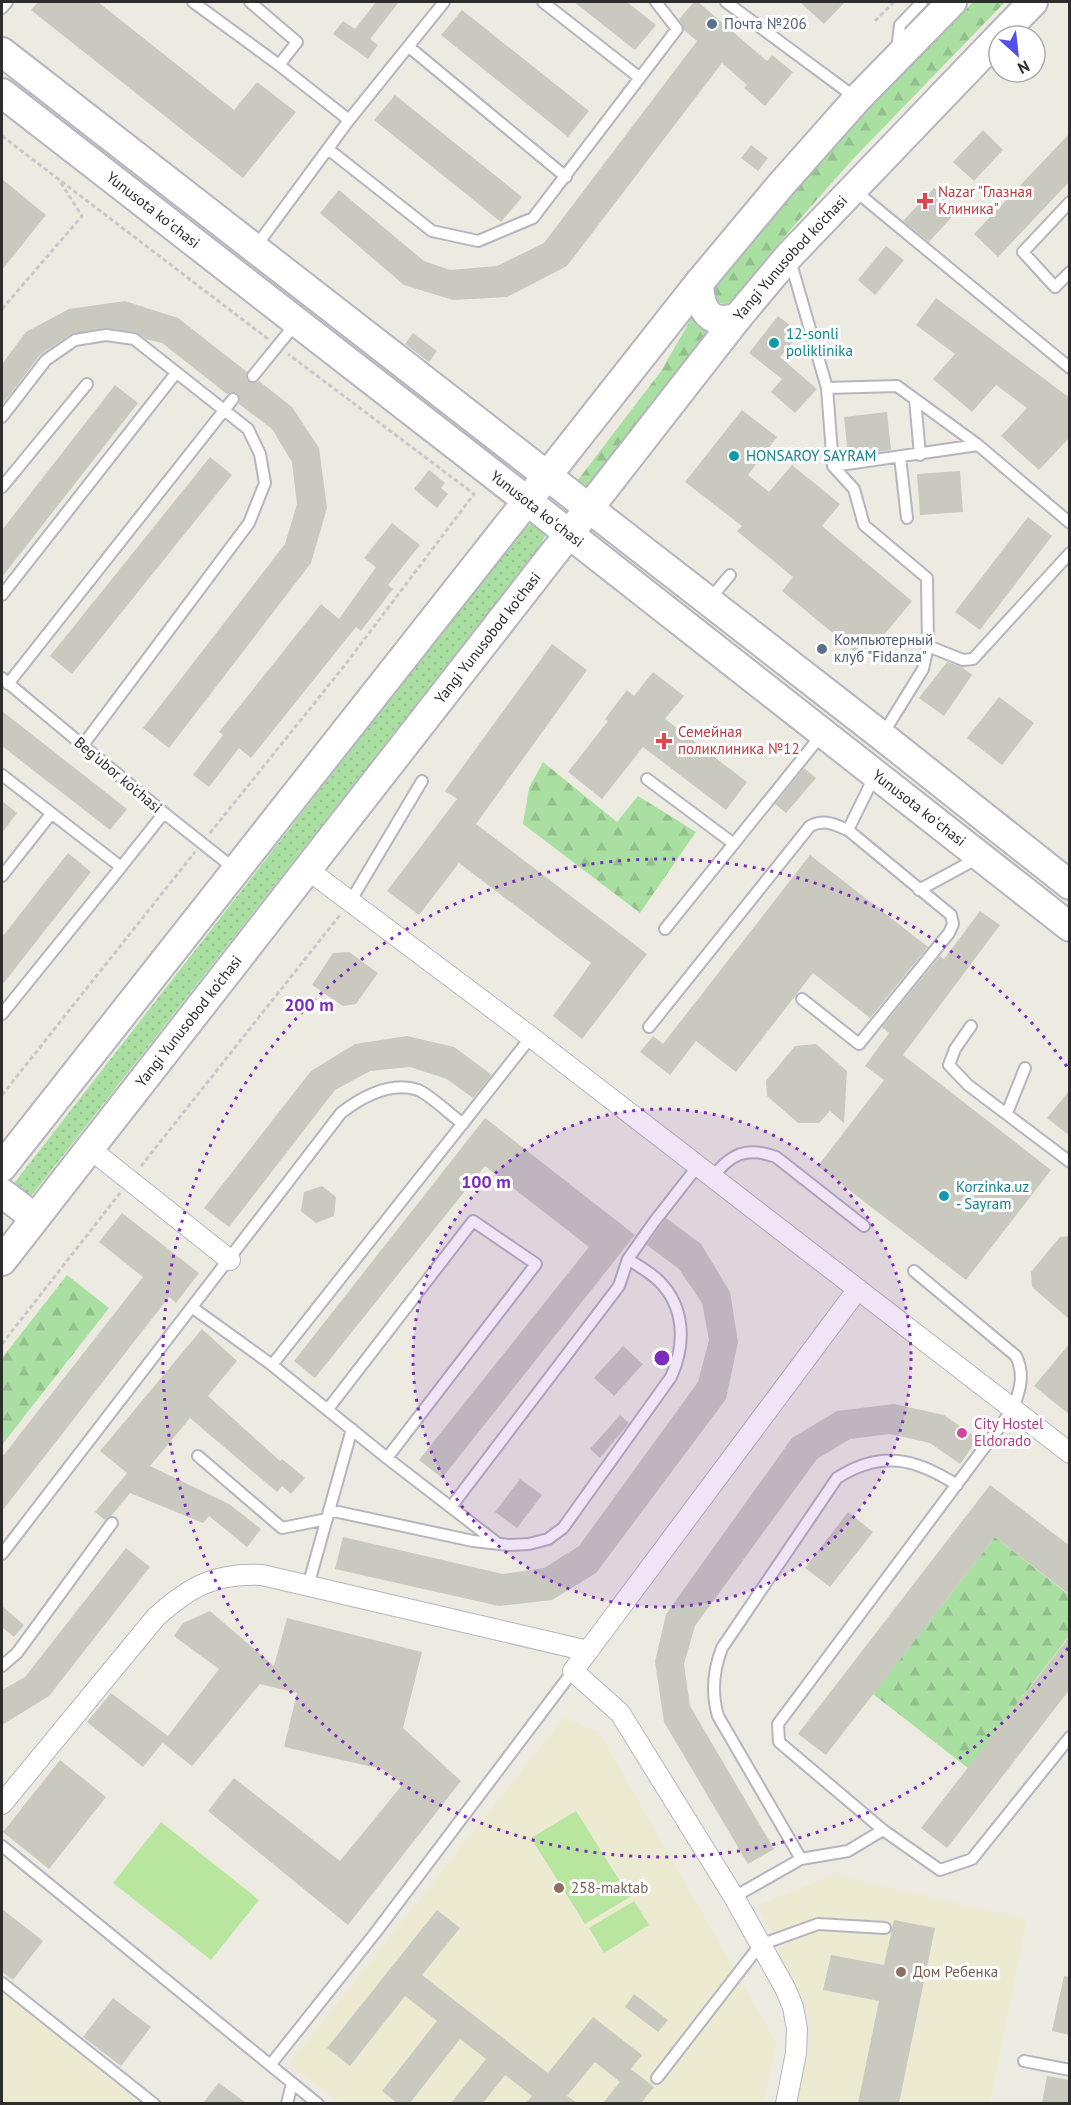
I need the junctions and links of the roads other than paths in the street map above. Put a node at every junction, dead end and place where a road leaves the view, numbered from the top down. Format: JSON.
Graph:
{"nodes":[{"id":1,"x":7,"y":2,"type":"edge"},
{"id":2,"x":193,"y":2,"type":"edge"},
{"id":3,"x":250,"y":2,"type":"edge"},
{"id":4,"x":444,"y":2,"type":"edge"},
{"id":5,"x":543,"y":2,"type":"edge"},
{"id":6,"x":656,"y":2,"type":"edge"},
{"id":7,"x":726,"y":2,"type":"edge"},
{"id":8,"x":922,"y":2,"type":"edge"},
{"id":9,"x":952,"y":2,"type":"edge"},
{"id":10,"x":1033,"y":2,"type":"edge"},
{"id":11,"x":2,"y":8,"type":"edge"},
{"id":12,"x":1011,"y":24,"type":"edge"},
{"id":13,"x":409,"y":47,"type":"junction"},
{"id":14,"x":987,"y":48,"type":"edge"},
{"id":15,"x":2,"y":52,"type":"edge"},
{"id":16,"x":896,"y":59,"type":"junction"},
{"id":17,"x":279,"y":65,"type":"junction"},
{"id":18,"x":640,"y":78,"type":"junction"},
{"id":19,"x":2,"y":93,"type":"edge"},
{"id":20,"x":857,"y":99,"type":"junction"},
{"id":21,"x":349,"y":120,"type":"junction"},
{"id":22,"x":328,"y":149,"type":"junction"},
{"id":23,"x":566,"y":177,"type":"junction"},
{"id":24,"x":852,"y":189,"type":"junction"},
{"id":25,"x":1070,"y":202,"type":"edge"},
{"id":26,"x":254,"y":249,"type":"junction"},
{"id":27,"x":789,"y":256,"type":"junction"},
{"id":28,"x":1070,"y":272,"type":"edge"},
{"id":29,"x":699,"y":283,"type":"junction"},
{"id":30,"x":738,"y":316,"type":"junction"},
{"id":31,"x":297,"y":322,"type":"junction"},
{"id":32,"x":1070,"y":368,"type":"edge"},
{"id":33,"x":176,"y":373,"type":"junction"},
{"id":34,"x":253,"y":376,"type":"dead end"},
{"id":35,"x":87,"y":384,"type":"dead end"},
{"id":36,"x":827,"y":388,"type":"junction"},
{"id":37,"x":233,"y":399,"type":"dead end"},
{"id":38,"x":915,"y":399,"type":"junction"},
{"id":39,"x":225,"y":410,"type":"junction"},
{"id":40,"x":2,"y":417,"type":"edge"},
{"id":41,"x":978,"y":445,"type":"junction"},
{"id":42,"x":920,"y":455,"type":"junction"},
{"id":43,"x":900,"y":458,"type":"junction"},
{"id":44,"x":833,"y":466,"type":"junction"},
{"id":45,"x":547,"y":475,"type":"junction"},
{"id":46,"x":2,"y":487,"type":"edge"},
{"id":47,"x":526,"y":501,"type":"junction"},
{"id":48,"x":588,"y":508,"type":"junction"},
{"id":49,"x":907,"y":518,"type":"dead end"},
{"id":50,"x":1070,"y":523,"type":"edge"},
{"id":51,"x":568,"y":534,"type":"junction"},
{"id":52,"x":1070,"y":553,"type":"edge"},
{"id":53,"x":730,"y":575,"type":"dead end"},
{"id":54,"x":2,"y":595,"type":"edge"},
{"id":55,"x":708,"y":602,"type":"junction"},
{"id":56,"x":928,"y":646,"type":"junction"},
{"id":57,"x":5,"y":681,"type":"edge"},
{"id":58,"x":823,"y":733,"type":"junction"},
{"id":59,"x":882,"y":736,"type":"junction"},
{"id":60,"x":83,"y":745,"type":"junction"},
{"id":61,"x":876,"y":774,"type":"junction"},
{"id":62,"x":2,"y":775,"type":"edge"},
{"id":63,"x":647,"y":779,"type":"dead end"},
{"id":64,"x":422,"y":781,"type":"dead end"},
{"id":65,"x":164,"y":813,"type":"junction"},
{"id":66,"x":51,"y":814,"type":"junction"},
{"id":67,"x":848,"y":830,"type":"junction"},
{"id":68,"x":734,"y":844,"type":"junction"},
{"id":69,"x":981,"y":857,"type":"junction"},
{"id":70,"x":121,"y":867,"type":"junction"},
{"id":71,"x":307,"y":869,"type":"junction"},
{"id":72,"x":236,"y":870,"type":"junction"},
{"id":73,"x":2,"y":876,"type":"edge"},
{"id":74,"x":1070,"y":885,"type":"edge"},
{"id":75,"x":919,"y":890,"type":"junction"},
{"id":76,"x":350,"y":902,"type":"junction"},
{"id":77,"x":1070,"y":927,"type":"edge"},
{"id":78,"x":665,"y":929,"type":"dead end"},
{"id":79,"x":802,"y":999,"type":"dead end"},
{"id":80,"x":2,"y":1014,"type":"edge"},
{"id":81,"x":970,"y":1026,"type":"dead end"},
{"id":82,"x":649,"y":1027,"type":"dead end"},
{"id":83,"x":531,"y":1037,"type":"junction"},
{"id":84,"x":1024,"y":1068,"type":"dead end"},
{"id":85,"x":1006,"y":1113,"type":"junction"},
{"id":86,"x":463,"y":1124,"type":"junction"},
{"id":87,"x":89,"y":1148,"type":"junction"},
{"id":88,"x":1070,"y":1162,"type":"edge"},
{"id":89,"x":2,"y":1167,"type":"edge"},
{"id":90,"x":705,"y":1173,"type":"junction"},
{"id":91,"x":2,"y":1193,"type":"edge"},
{"id":92,"x":35,"y":1218,"type":"junction"},
{"id":93,"x":864,"y":1226,"type":"dead end"},
{"id":94,"x":628,"y":1259,"type":"junction"},
{"id":95,"x":230,"y":1260,"type":"junction"},
{"id":96,"x":2,"y":1261,"type":"edge"},
{"id":97,"x":914,"y":1271,"type":"dead end"},
{"id":98,"x":858,"y":1289,"type":"junction"},
{"id":99,"x":193,"y":1308,"type":"junction"},
{"id":100,"x":272,"y":1365,"type":"junction"},
{"id":101,"x":328,"y":1409,"type":"junction"},
{"id":102,"x":1014,"y":1409,"type":"junction"},
{"id":103,"x":352,"y":1429,"type":"junction"},
{"id":104,"x":1070,"y":1453,"type":"edge"},
{"id":105,"x":198,"y":1456,"type":"dead end"},
{"id":106,"x":387,"y":1458,"type":"junction"},
{"id":107,"x":957,"y":1485,"type":"junction"},
{"id":108,"x":451,"y":1507,"type":"junction"},
{"id":109,"x":328,"y":1515,"type":"junction"},
{"id":110,"x":112,"y":1523,"type":"dead end"},
{"id":111,"x":496,"y":1542,"type":"junction"},
{"id":112,"x":2,"y":1554,"type":"edge"},
{"id":113,"x":308,"y":1586,"type":"junction"},
{"id":114,"x":588,"y":1651,"type":"junction"},
{"id":115,"x":2,"y":1666,"type":"edge"},
{"id":116,"x":573,"y":1671,"type":"junction"},
{"id":117,"x":1070,"y":1737,"type":"edge"},
{"id":118,"x":2,"y":1804,"type":"edge"},
{"id":119,"x":883,"y":1830,"type":"junction"},
{"id":120,"x":2,"y":1846,"type":"edge"},
{"id":121,"x":801,"y":1859,"type":"junction"},
{"id":122,"x":734,"y":1897,"type":"junction"},
{"id":123,"x":885,"y":1928,"type":"dead end"},
{"id":124,"x":760,"y":1945,"type":"junction"},
{"id":125,"x":2,"y":1983,"type":"edge"},
{"id":126,"x":1024,"y":2061,"type":"dead end"},
{"id":127,"x":271,"y":2064,"type":"junction"},
{"id":128,"x":1070,"y":2070,"type":"edge"},
{"id":129,"x":657,"y":2078,"type":"dead end"},
{"id":130,"x":292,"y":2083,"type":"junction"},
{"id":131,"x":154,"y":2103,"type":"edge"},
{"id":132,"x":287,"y":2103,"type":"edge"},
{"id":133,"x":318,"y":2103,"type":"edge"},
{"id":134,"x":786,"y":2103,"type":"edge"}],
"edges":[{"from":1,"to":11,"type":"lane"},
{"from":2,"to":17,"type":"lane"},
{"from":3,"to":17,"type":"lane"},
{"from":4,"to":13,"type":"lane"},
{"from":5,"to":18,"type":"lane"},
{"from":6,"to":18,"type":"lane"},
{"from":7,"to":20,"type":"lane"},
{"from":8,"to":16,"type":"lane"},
{"from":9,"to":16,"type":"main road"},
{"from":10,"to":12,"type":"main road","name":"Yangi Yunusobod ko'chasi"},
{"from":13,"to":21,"type":"lane"},
{"from":13,"to":23,"type":"lane"},
{"from":14,"to":24,"type":"main road","name":"Yangi Yunusobod ko'chasi"},
{"from":15,"to":26,"type":"main road","name":"Yunusota koʻchasi"},
{"from":16,"to":20,"type":"main road"},
{"from":17,"to":21,"type":"lane"},
{"from":18,"to":23,"type":"lane"},
{"from":19,"to":31,"type":"main road","name":"Yunusota koʻchasi"},
{"from":20,"to":29,"type":"main road"},
{"from":21,"to":22,"type":"lane"},
{"from":22,"to":23,"type":"lane"},
{"from":22,"to":26,"type":"lane"},
{"from":24,"to":27,"type":"main road","name":"Yangi Yunusobod ko'chasi"},
{"from":24,"to":32,"type":"lane"},
{"from":25,"to":28,"type":"lane"},
{"from":26,"to":45,"type":"main road","name":"Yunusota koʻchasi"},
{"from":27,"to":30,"type":"main road","name":"Yangi Yunusobod ko'chasi"},
{"from":27,"to":36,"type":"lane"},
{"from":29,"to":30,"type":"main road"},
{"from":29,"to":45,"type":"main road"},
{"from":30,"to":48,"type":"main road","name":"Yangi Yunusobod ko'chasi"},
{"from":31,"to":34,"type":"lane"},
{"from":31,"to":47,"type":"main road","name":"Yunusota koʻchasi"},
{"from":33,"to":39,"type":"lane"},
{"from":33,"to":40,"type":"lane"},
{"from":33,"to":54,"type":"lane"},
{"from":35,"to":46,"type":"lane"},
{"from":36,"to":38,"type":"lane"},
{"from":36,"to":44,"type":"lane"},
{"from":37,"to":39,"type":"lane"},
{"from":38,"to":41,"type":"lane"},
{"from":38,"to":42,"type":"lane"},
{"from":39,"to":57,"type":"lane"},
{"from":39,"to":60,"type":"lane"},
{"from":41,"to":42,"type":"lane"},
{"from":41,"to":50,"type":"lane"},
{"from":42,"to":43,"type":"lane"},
{"from":43,"to":44,"type":"lane"},
{"from":43,"to":49,"type":"lane"},
{"from":44,"to":56,"type":"lane"},
{"from":45,"to":47,"type":"main road"},
{"from":45,"to":48,"type":"main road","name":"Yunusota koʻchasi"},
{"from":47,"to":51,"type":"main road","name":"Yunusota koʻchasi"},
{"from":47,"to":72,"type":"main road"},
{"from":48,"to":51,"type":"main road","name":"Yangi Yunusobod ko'chasi"},
{"from":48,"to":55,"type":"main road","name":"Yunusota koʻchasi"},
{"from":51,"to":58,"type":"main road","name":"Yunusota koʻchasi"},
{"from":51,"to":71,"type":"main road","name":"Yangi Yunusobod ko'chasi"},
{"from":52,"to":56,"type":"lane"},
{"from":53,"to":55,"type":"lane"},
{"from":55,"to":59,"type":"main road","name":"Yunusota koʻchasi"},
{"from":56,"to":59,"type":"lane"},
{"from":57,"to":60,"type":"lane","name":"Beg'ubor ko'chasi"},
{"from":58,"to":61,"type":"main road","name":"Yunusota koʻchasi"},
{"from":58,"to":68,"type":"lane"},
{"from":59,"to":74,"type":"main road","name":"Yunusota koʻchasi"},
{"from":60,"to":65,"type":"lane","name":"Beg'ubor ko'chasi"},
{"from":61,"to":67,"type":"lane"},
{"from":61,"to":69,"type":"main road","name":"Yunusota koʻchasi"},
{"from":62,"to":66,"type":"lane"},
{"from":63,"to":68,"type":"lane"},
{"from":64,"to":76,"type":"lane"},
{"from":65,"to":70,"type":"lane"},
{"from":65,"to":72,"type":"lane","name":"Beg'ubor ko'chasi"},
{"from":66,"to":70,"type":"lane"},
{"from":66,"to":73,"type":"lane"},
{"from":67,"to":75,"type":"lane"},
{"from":67,"to":82,"type":"lane"},
{"from":68,"to":78,"type":"lane"},
{"from":69,"to":75,"type":"lane"},
{"from":69,"to":77,"type":"main road","name":"Yunusota koʻchasi"},
{"from":70,"to":80,"type":"lane"},
{"from":71,"to":76,"type":"street"},
{"from":71,"to":87,"type":"main road","name":"Yangi Yunusobod ko'chasi"},
{"from":72,"to":89,"type":"main road"},
{"from":75,"to":79,"type":"lane"},
{"from":76,"to":83,"type":"street"},
{"from":81,"to":85,"type":"lane"},
{"from":83,"to":86,"type":"lane"},
{"from":83,"to":90,"type":"street"},
{"from":84,"to":85,"type":"lane"},
{"from":85,"to":88,"type":"lane"},
{"from":86,"to":95,"type":"lane"},
{"from":86,"to":100,"type":"lane"},
{"from":87,"to":92,"type":"main road","name":"Yangi Yunusobod ko'chasi"},
{"from":87,"to":95,"type":"street"},
{"from":90,"to":93,"type":"lane"},
{"from":90,"to":94,"type":"lane"},
{"from":90,"to":98,"type":"street"},
{"from":91,"to":92,"type":"main road"},
{"from":92,"to":96,"type":"main road","name":"Yangi Yunusobod ko'chasi"},
{"from":94,"to":108,"type":"lane"},
{"from":94,"to":111,"type":"lane"},
{"from":95,"to":99,"type":"lane"},
{"from":97,"to":102,"type":"lane"},
{"from":98,"to":102,"type":"street"},
{"from":98,"to":114,"type":"street"},
{"from":99,"to":100,"type":"lane"},
{"from":99,"to":112,"type":"lane"},
{"from":100,"to":101,"type":"lane"},
{"from":101,"to":103,"type":"lane"},
{"from":101,"to":106,"type":"lane"},
{"from":102,"to":104,"type":"street"},
{"from":102,"to":107,"type":"lane"},
{"from":103,"to":106,"type":"lane"},
{"from":103,"to":109,"type":"lane"},
{"from":105,"to":109,"type":"lane"},
{"from":106,"to":108,"type":"lane"},
{"from":107,"to":119,"type":"lane"},
{"from":107,"to":121,"type":"lane"},
{"from":108,"to":111,"type":"lane"},
{"from":109,"to":111,"type":"lane"},
{"from":109,"to":113,"type":"lane"},
{"from":110,"to":115,"type":"lane"},
{"from":113,"to":114,"type":"street"},
{"from":113,"to":118,"type":"street"},
{"from":114,"to":116,"type":"street"},
{"from":116,"to":122,"type":"street"},
{"from":116,"to":127,"type":"lane"},
{"from":117,"to":119,"type":"lane"},
{"from":119,"to":121,"type":"lane"},
{"from":120,"to":127,"type":"lane"},
{"from":121,"to":122,"type":"lane"},
{"from":122,"to":124,"type":"street"},
{"from":123,"to":124,"type":"lane"},
{"from":124,"to":129,"type":"lane"},
{"from":124,"to":134,"type":"street"},
{"from":125,"to":131,"type":"lane"},
{"from":126,"to":128,"type":"lane"},
{"from":127,"to":130,"type":"lane"},
{"from":130,"to":132,"type":"lane"},
{"from":130,"to":133,"type":"lane"}]}
